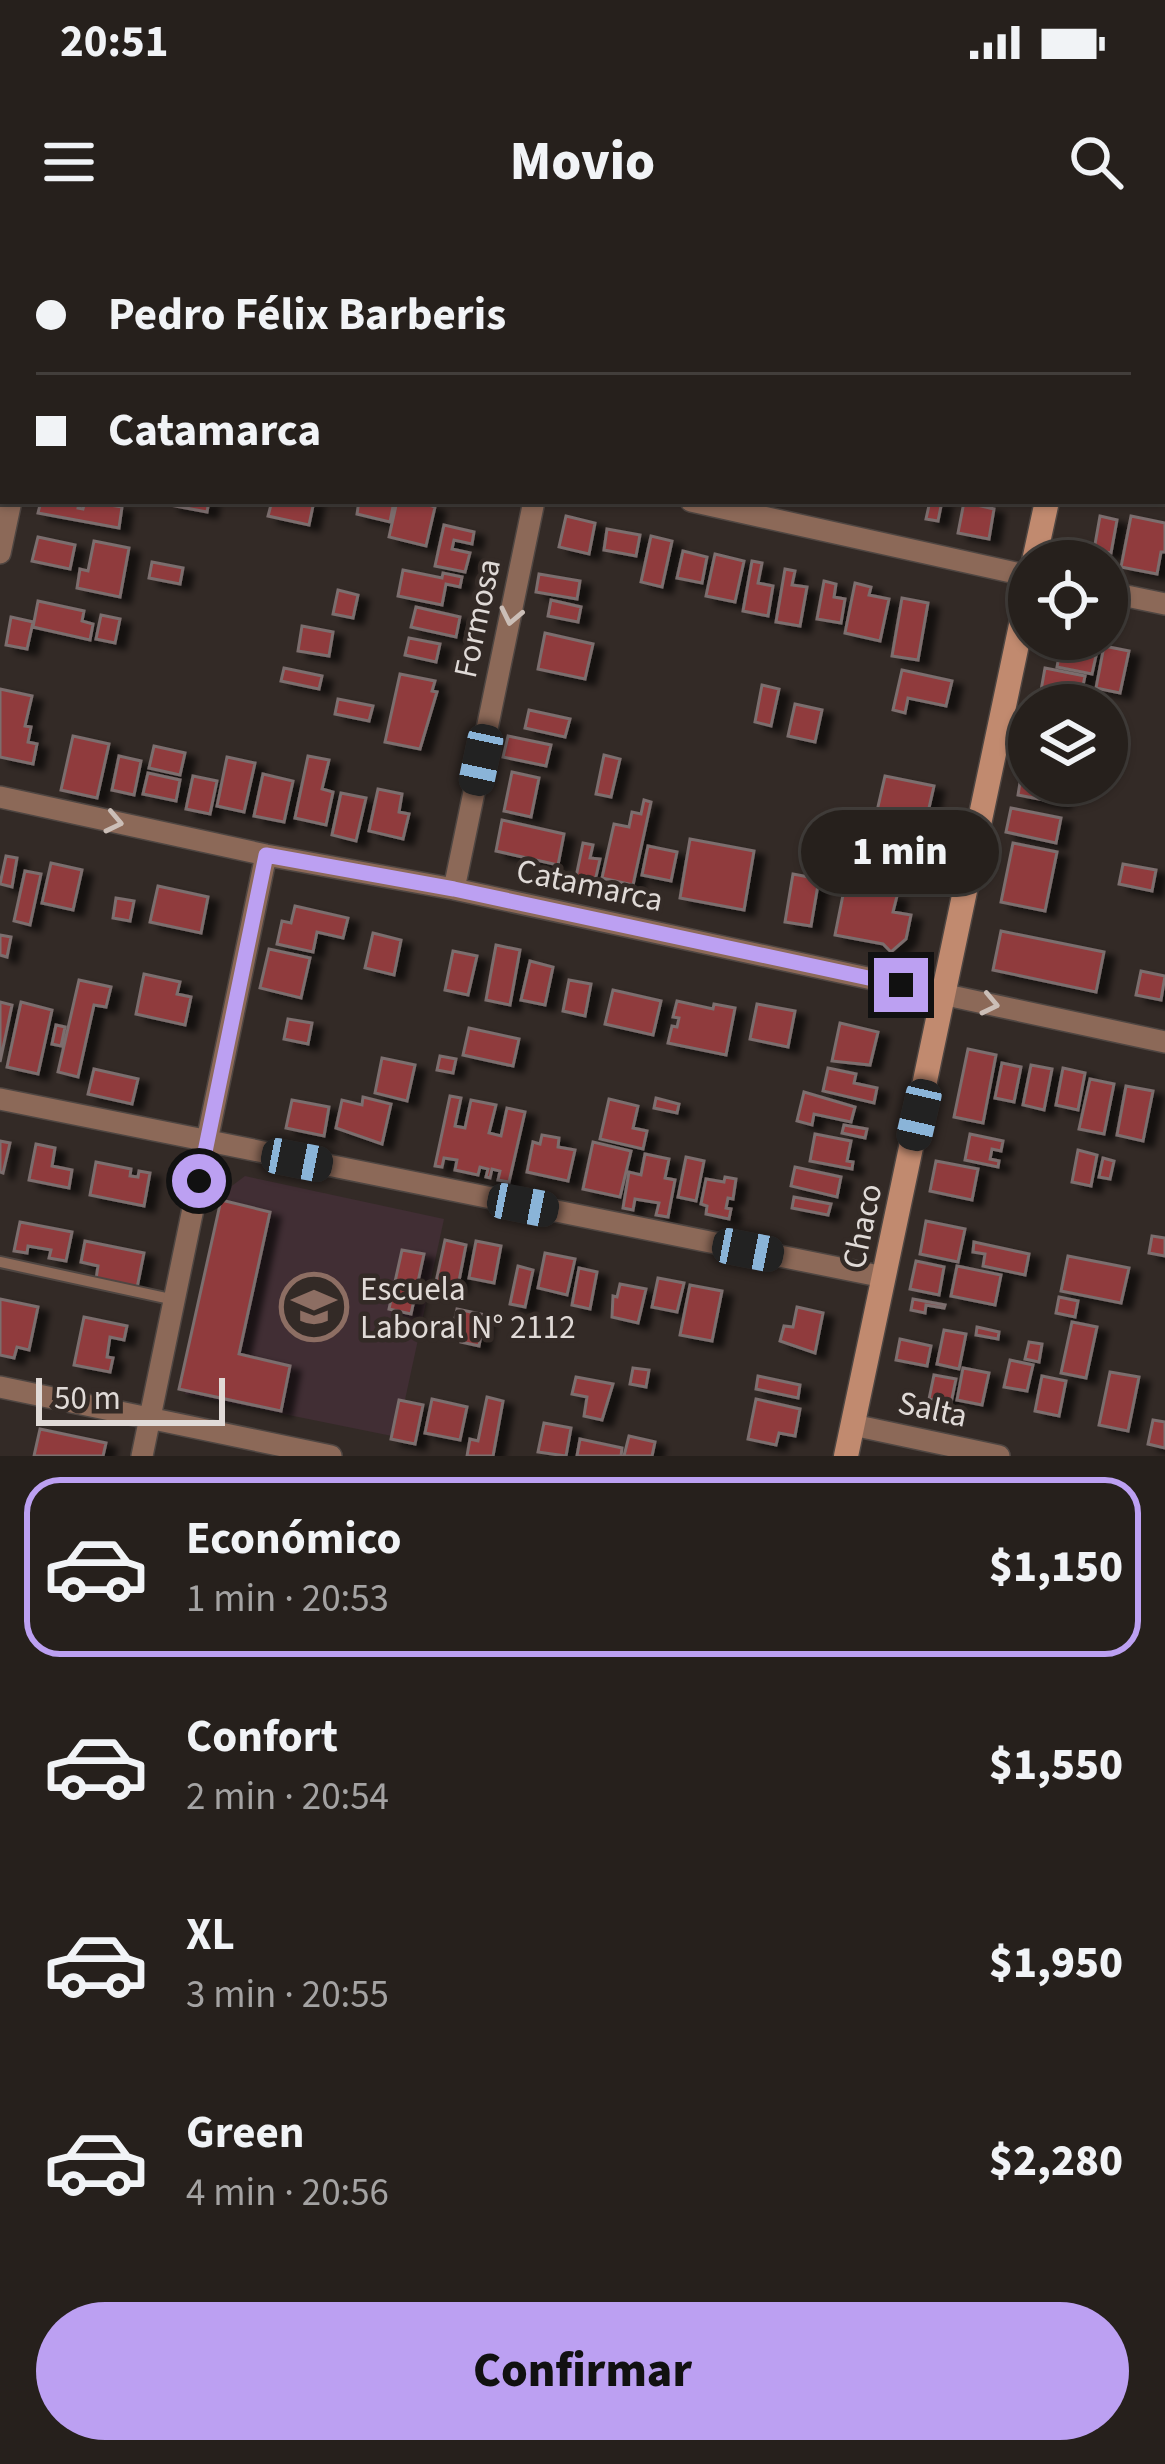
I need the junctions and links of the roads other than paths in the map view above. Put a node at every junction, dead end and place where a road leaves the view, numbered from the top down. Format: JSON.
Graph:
{"nodes":[{"id":1,"x":6,"y":504,"type":"edge"},
{"id":2,"x":533,"y":504,"type":"edge"},
{"id":3,"x":705,"y":504,"type":"edge"},
{"id":4,"x":1046,"y":504,"type":"edge"},
{"id":5,"x":1039,"y":540,"type":"edge"},
{"id":6,"x":0,"y":553,"type":"edge"},
{"id":7,"x":1008,"y":571,"type":"edge"},
{"id":8,"x":1128,"y":596,"type":"edge"},
{"id":9,"x":1165,"y":604,"type":"edge"},
{"id":10,"x":1014,"y":660,"type":"edge"},
{"id":11,"x":0,"y":797,"type":"edge"},
{"id":12,"x":266,"y":855,"type":"junction"},
{"id":13,"x":454,"y":889,"type":"junction"},
{"id":14,"x":946,"y":994,"type":"junction"},
{"id":15,"x":1165,"y":1042,"type":"edge"},
{"id":16,"x":0,"y":1099,"type":"edge"},
{"id":17,"x":207,"y":1142,"type":"junction"},
{"id":18,"x":0,"y":1262,"type":"edge"},
{"id":19,"x":884,"y":1277,"type":"junction"},
{"id":20,"x":175,"y":1300,"type":"junction"},
{"id":21,"x":0,"y":1387,"type":"edge"},
{"id":22,"x":151,"y":1419,"type":"junction"},
{"id":23,"x":853,"y":1425,"type":"junction"},
{"id":24,"x":142,"y":1456,"type":"edge"},
{"id":25,"x":331,"y":1456,"type":"edge"},
{"id":26,"x":847,"y":1456,"type":"edge"},
{"id":27,"x":999,"y":1456,"type":"edge"}],
"edges":[{"from":1,"to":6,"type":"street"},
{"from":2,"to":13,"type":"street","name":"Formosa","one_way":true},
{"from":3,"to":7,"type":"street"},
{"from":4,"to":5,"type":"main road"},
{"from":8,"to":9,"type":"street"},
{"from":10,"to":14,"type":"main road","name":"Chaco"},
{"from":11,"to":12,"type":"street","name":"Catamarca","one_way":true},
{"from":12,"to":13,"type":"street","name":"Catamarca"},
{"from":12,"to":17,"type":"street"},
{"from":13,"to":14,"type":"street","name":"Catamarca"},
{"from":14,"to":15,"type":"street","name":"Catamarca","one_way":true},
{"from":14,"to":19,"type":"main road","name":"Chaco"},
{"from":16,"to":17,"type":"street"},
{"from":17,"to":19,"type":"street"},
{"from":17,"to":20,"type":"street"},
{"from":18,"to":20,"type":"lane"},
{"from":19,"to":23,"type":"main road","name":"Chaco"},
{"from":20,"to":22,"type":"street"},
{"from":21,"to":22,"type":"street"},
{"from":22,"to":24,"type":"street"},
{"from":22,"to":25,"type":"street"},
{"from":23,"to":26,"type":"main road","name":"Chaco"},
{"from":23,"to":27,"type":"street","name":"Salta"}]}
